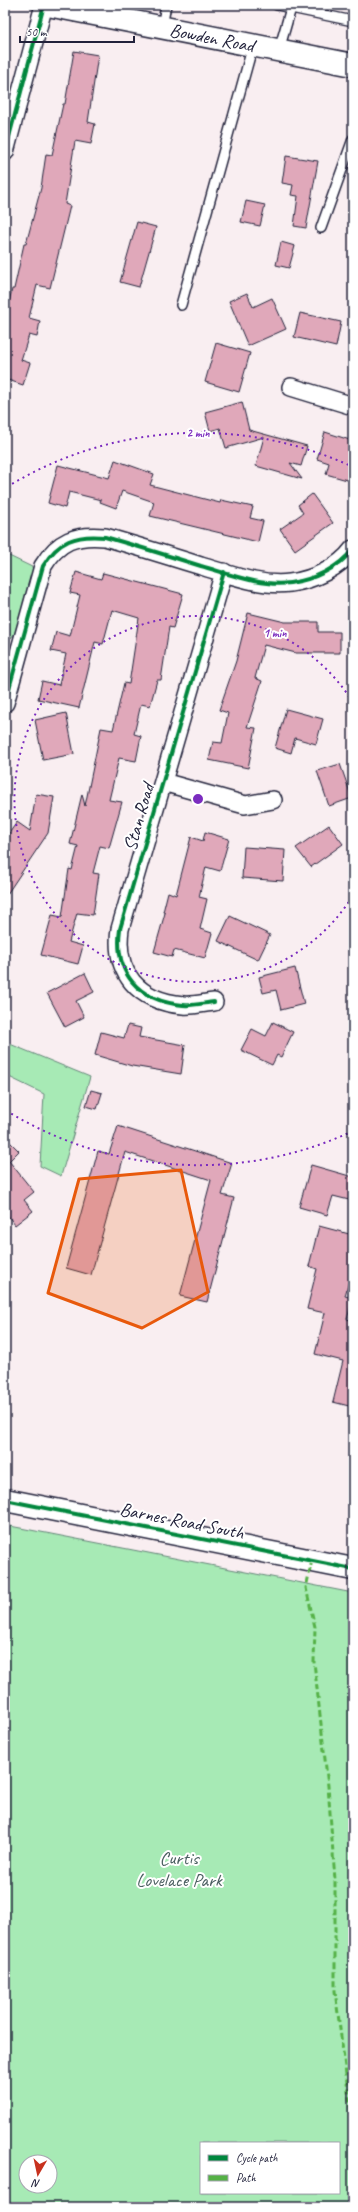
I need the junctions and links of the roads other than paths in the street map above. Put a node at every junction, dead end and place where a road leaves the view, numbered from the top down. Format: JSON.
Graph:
{"nodes":[{"id":1,"x":44,"y":5,"type":"edge"},
{"id":2,"x":48,"y":5,"type":"edge"},
{"id":3,"x":166,"y":5,"type":"edge"},
{"id":4,"x":277,"y":5,"type":"edge"},
{"id":5,"x":290,"y":8,"type":"junction"},
{"id":6,"x":353,"y":21,"type":"edge"},
{"id":7,"x":162,"y":27,"type":"junction"},
{"id":8,"x":253,"y":45,"type":"junction"},
{"id":9,"x":279,"y":50,"type":"junction"},
{"id":10,"x":353,"y":65,"type":"edge"},
{"id":11,"x":353,"y":139,"type":"edge"},
{"id":12,"x":5,"y":152,"type":"edge"},
{"id":13,"x":321,"y":228,"type":"dead end"},
{"id":14,"x":181,"y":305,"type":"dead end"},
{"id":15,"x":291,"y":387,"type":"dead end"},
{"id":16,"x":353,"y":406,"type":"edge"},
{"id":17,"x":353,"y":549,"type":"edge"},
{"id":18,"x":224,"y":572,"type":"junction"},
{"id":19,"x":5,"y":703,"type":"edge"},
{"id":20,"x":163,"y":782,"type":"junction"},
{"id":21,"x":273,"y":800,"type":"dead end"},
{"id":22,"x":214,"y":1002,"type":"dead end"},
{"id":23,"x":5,"y":1500,"type":"edge"},
{"id":24,"x":353,"y":1569,"type":"edge"}],
"edges":[{"from":1,"to":12,"type":"street"},
{"from":2,"to":7,"type":"street","name":"Bowden Road"},
{"from":3,"to":7,"type":"lane"},
{"from":4,"to":5,"type":"lane"},
{"from":5,"to":6,"type":"lane"},
{"from":5,"to":9,"type":"lane"},
{"from":7,"to":8,"type":"street","name":"Bowden Road"},
{"from":8,"to":9,"type":"street","name":"Bowden Road"},
{"from":8,"to":14,"type":"lane"},
{"from":9,"to":10,"type":"street","name":"Bowden Road"},
{"from":11,"to":13,"type":"lane"},
{"from":15,"to":16,"type":"street"},
{"from":17,"to":18,"type":"street"},
{"from":18,"to":19,"type":"street"},
{"from":18,"to":20,"type":"street","name":"Stan Road"},
{"from":20,"to":21,"type":"street"},
{"from":20,"to":22,"type":"street","name":"Stan Road"},
{"from":23,"to":24,"type":"street","name":"Barnes Road South"}]}
